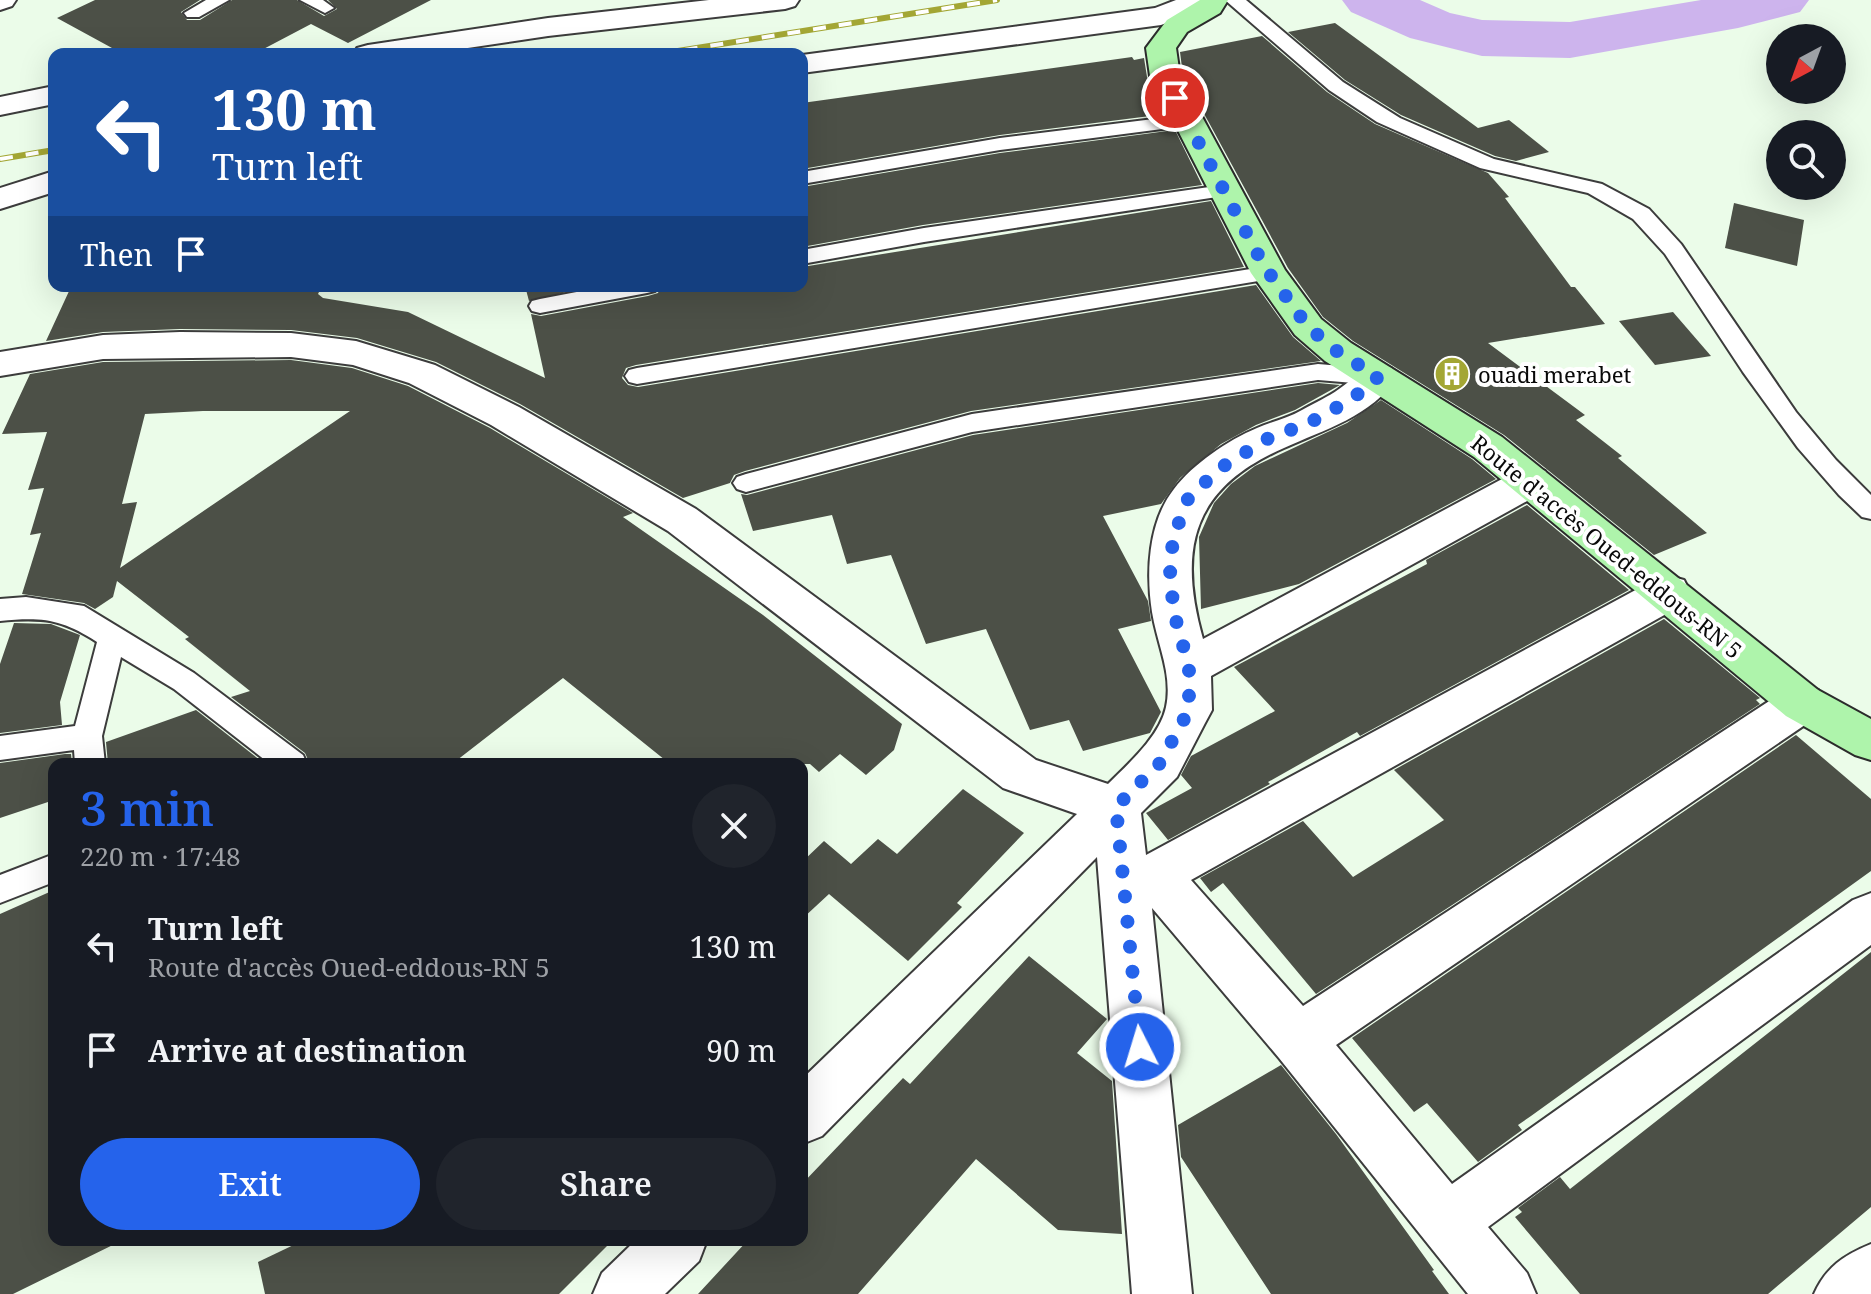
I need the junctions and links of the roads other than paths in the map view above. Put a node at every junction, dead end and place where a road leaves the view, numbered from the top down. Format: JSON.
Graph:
{"nodes":[{"id":1,"x":220,"y":0,"type":"edge"},
{"id":2,"x":785,"y":0,"type":"edge"},
{"id":3,"x":1202,"y":0,"type":"edge"},
{"id":4,"x":1214,"y":0,"type":"edge"},
{"id":5,"x":1234,"y":0,"type":"edge"},
{"id":6,"x":666,"y":6,"type":"edge"},
{"id":7,"x":193,"y":13,"type":"dead end"},
{"id":8,"x":408,"y":48,"type":"edge"},
{"id":9,"x":808,"y":63,"type":"edge"},
{"id":10,"x":48,"y":96,"type":"edge"},
{"id":11,"x":0,"y":106,"type":"edge"},
{"id":12,"x":1186,"y":121,"type":"junction"},
{"id":13,"x":808,"y":177,"type":"edge"},
{"id":14,"x":48,"y":183,"type":"edge"},
{"id":15,"x":1223,"y":191,"type":"junction"},
{"id":16,"x":0,"y":199,"type":"edge"},
{"id":17,"x":808,"y":256,"type":"edge"},
{"id":18,"x":1269,"y":273,"type":"junction"},
{"id":19,"x":615,"y":292,"type":"edge"},
{"id":20,"x":540,"y":306,"type":"dead end"},
{"id":21,"x":0,"y":364,"type":"edge"},
{"id":22,"x":637,"y":376,"type":"dead end"},
{"id":23,"x":1378,"y":377,"type":"junction"},
{"id":24,"x":1531,"y":481,"type":"junction"},
{"id":25,"x":746,"y":483,"type":"dead end"},
{"id":26,"x":1871,"y":510,"type":"edge"},
{"id":27,"x":1669,"y":592,"type":"junction"},
{"id":28,"x":0,"y":610,"type":"edge"},
{"id":29,"x":112,"y":638,"type":"junction"},
{"id":30,"x":1189,"y":667,"type":"junction"},
{"id":31,"x":1802,"y":703,"type":"junction"},
{"id":32,"x":1871,"y":741,"type":"edge"},
{"id":33,"x":0,"y":748,"type":"edge"},
{"id":34,"x":89,"y":750,"type":"edge"},
{"id":35,"x":284,"y":758,"type":"edge"},
{"id":36,"x":1116,"y":807,"type":"junction"},
{"id":37,"x":48,"y":870,"type":"edge"},
{"id":38,"x":1140,"y":884,"type":"junction"},
{"id":39,"x":0,"y":889,"type":"edge"},
{"id":40,"x":1871,"y":916,"type":"edge"},
{"id":41,"x":1298,"y":1040,"type":"junction"},
{"id":42,"x":808,"y":1111,"type":"edge"},
{"id":43,"x":1447,"y":1222,"type":"junction"},
{"id":44,"x":672,"y":1246,"type":"edge"},
{"id":45,"x":1871,"y":1273,"type":"edge"},
{"id":46,"x":623,"y":1294,"type":"edge"},
{"id":47,"x":1162,"y":1294,"type":"edge"},
{"id":48,"x":1506,"y":1294,"type":"edge"},
{"id":49,"x":1844,"y":1294,"type":"edge"}],
"edges":[{"from":1,"to":7,"type":"lane"},
{"from":2,"to":6,"type":"street"},
{"from":3,"to":9,"type":"street"},
{"from":4,"to":12,"type":"main road","name":"Route d'accès Oued-eddous-RN 5"},
{"from":5,"to":26,"type":"lane"},
{"from":6,"to":8,"type":"street"},
{"from":10,"to":11,"type":"street"},
{"from":12,"to":13,"type":"lane"},
{"from":12,"to":15,"type":"main road","name":"Route d'accès Oued-eddous-RN 5"},
{"from":14,"to":16,"type":"street"},
{"from":15,"to":17,"type":"lane"},
{"from":15,"to":18,"type":"main road","name":"Route d'accès Oued-eddous-RN 5"},
{"from":18,"to":22,"type":"lane"},
{"from":18,"to":23,"type":"main road","name":"Route d'accès Oued-eddous-RN 5"},
{"from":19,"to":20,"type":"lane"},
{"from":21,"to":36,"type":"street"},
{"from":23,"to":24,"type":"main road","name":"Route d'accès Oued-eddous-RN 5"},
{"from":23,"to":25,"type":"lane"},
{"from":23,"to":30,"type":"street"},
{"from":24,"to":27,"type":"main road","name":"Route d'accès Oued-eddous-RN 5"},
{"from":24,"to":30,"type":"street"},
{"from":27,"to":31,"type":"main road","name":"Route d'accès Oued-eddous-RN 5"},
{"from":27,"to":38,"type":"street"},
{"from":28,"to":29,"type":"lane"},
{"from":29,"to":34,"type":"lane"},
{"from":29,"to":35,"type":"lane"},
{"from":30,"to":36,"type":"street"},
{"from":31,"to":32,"type":"main road","name":"Route d'accès Oued-eddous-RN 5"},
{"from":31,"to":41,"type":"street"},
{"from":33,"to":34,"type":"lane"},
{"from":36,"to":38,"type":"street"},
{"from":36,"to":42,"type":"street"},
{"from":37,"to":39,"type":"lane"},
{"from":38,"to":41,"type":"street"},
{"from":38,"to":47,"type":"street"},
{"from":40,"to":43,"type":"street"},
{"from":41,"to":43,"type":"street"},
{"from":43,"to":48,"type":"street"},
{"from":44,"to":46,"type":"street"},
{"from":45,"to":49,"type":"street"}]}
